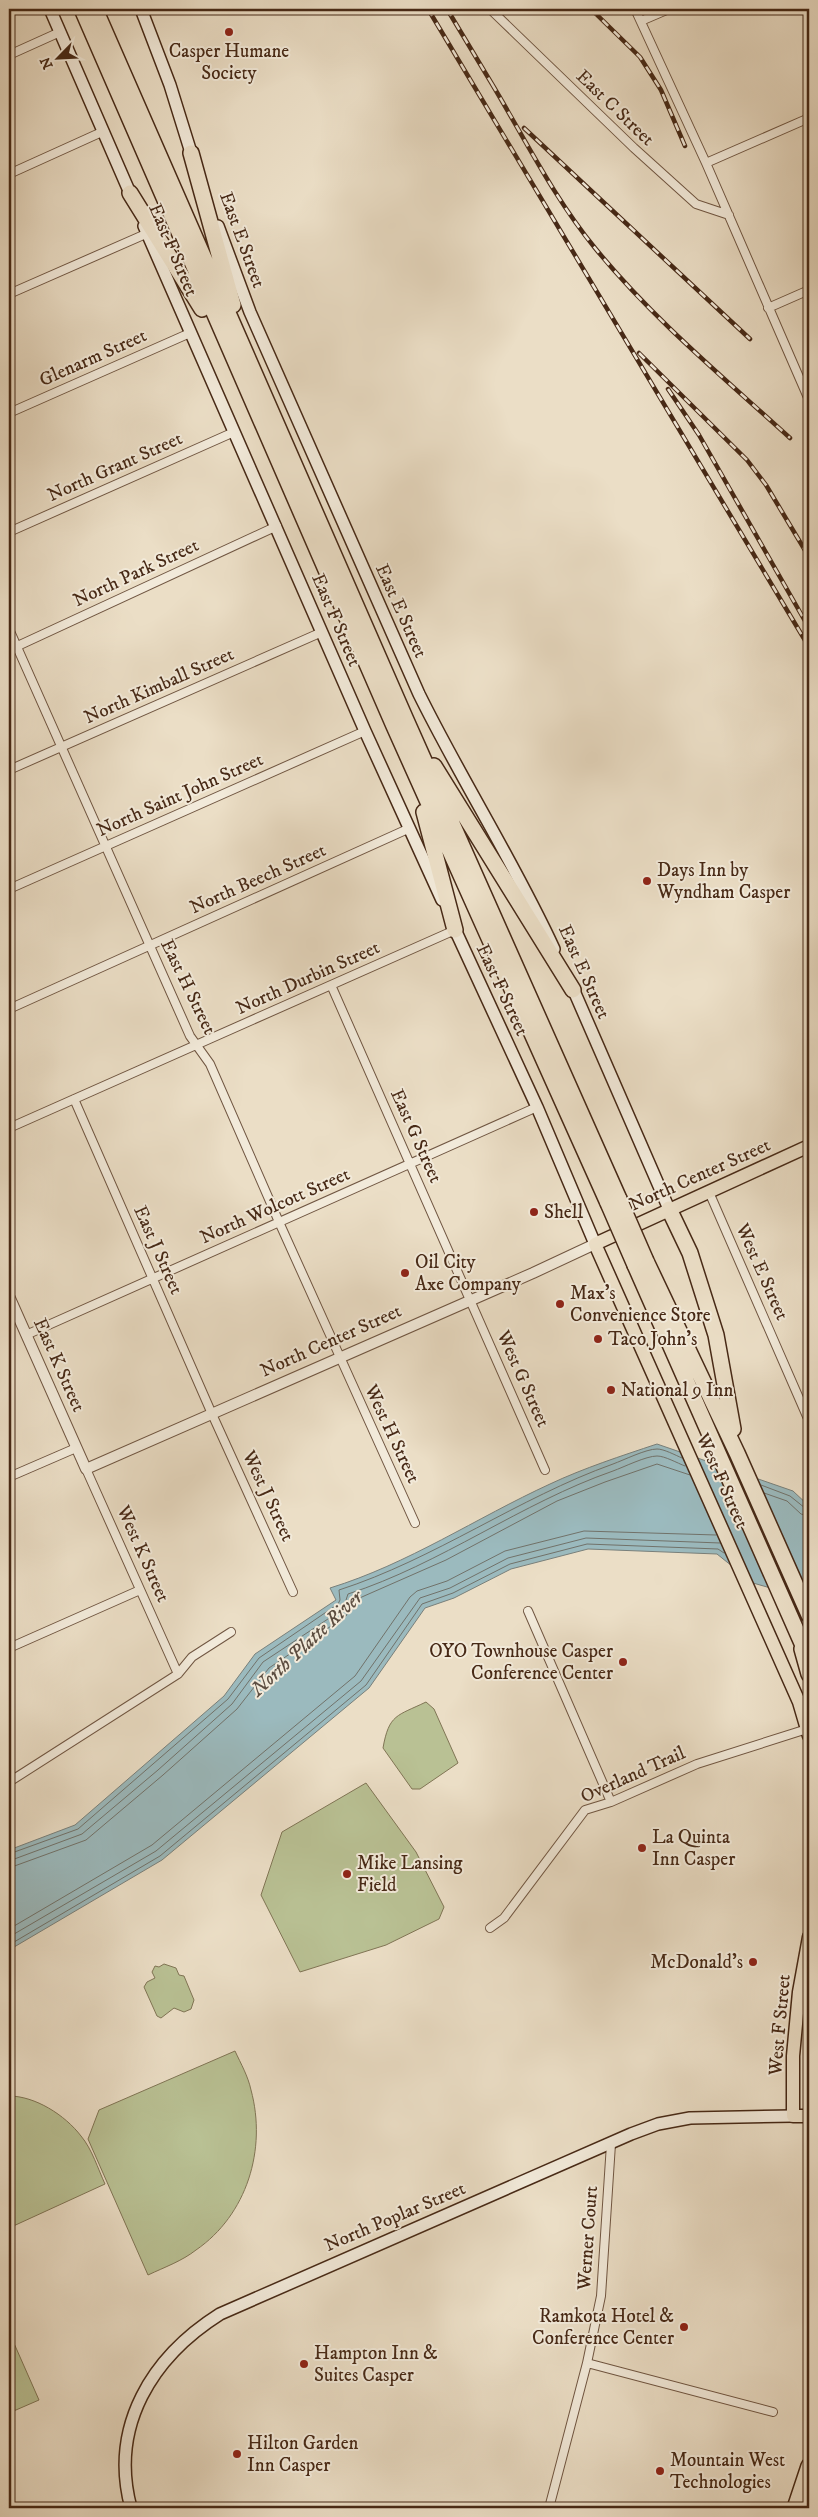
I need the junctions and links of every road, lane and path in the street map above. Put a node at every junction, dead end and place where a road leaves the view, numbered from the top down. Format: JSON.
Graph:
{"nodes":[{"id":1,"x":50,"y":9,"type":"edge"},
{"id":2,"x":82,"y":9,"type":"edge"},
{"id":3,"x":96,"y":9,"type":"edge"},
{"id":4,"x":141,"y":9,"type":"edge"},
{"id":5,"x":490,"y":9,"type":"edge"},
{"id":6,"x":635,"y":9,"type":"edge"},
{"id":7,"x":669,"y":9,"type":"edge"},
{"id":8,"x":641,"y":21,"type":"junction"},
{"id":9,"x":60,"y":32,"type":"junction"},
{"id":10,"x":9,"y":55,"type":"edge"},
{"id":11,"x":809,"y":118,"type":"edge"},
{"id":12,"x":104,"y":131,"type":"junction"},
{"id":13,"x":191,"y":153,"type":"junction"},
{"id":14,"x":706,"y":163,"type":"junction"},
{"id":15,"x":9,"y":174,"type":"edge"},
{"id":16,"x":130,"y":194,"type":"junction"},
{"id":17,"x":729,"y":215,"type":"junction"},
{"id":18,"x":148,"y":233,"type":"junction"},
{"id":19,"x":809,"y":290,"type":"edge"},
{"id":20,"x":9,"y":294,"type":"edge"},
{"id":21,"x":768,"y":308,"type":"junction"},
{"id":22,"x":190,"y":333,"type":"junction"},
{"id":23,"x":809,"y":400,"type":"edge"},
{"id":24,"x":261,"y":406,"type":"junction"},
{"id":25,"x":9,"y":413,"type":"edge"},
{"id":26,"x":234,"y":432,"type":"junction"},
{"id":27,"x":276,"y":526,"type":"junction"},
{"id":28,"x":9,"y":532,"type":"edge"},
{"id":29,"x":9,"y":629,"type":"edge"},
{"id":30,"x":322,"y":632,"type":"junction"},
{"id":31,"x":13,"y":648,"type":"edge"},
{"id":32,"x":400,"y":723,"type":"junction"},
{"id":33,"x":365,"y":731,"type":"junction"},
{"id":34,"x":62,"y":747,"type":"junction"},
{"id":35,"x":9,"y":770,"type":"edge"},
{"id":36,"x":410,"y":828,"type":"junction"},
{"id":37,"x":105,"y":846,"type":"junction"},
{"id":38,"x":9,"y":890,"type":"edge"},
{"id":39,"x":455,"y":930,"type":"junction"},
{"id":40,"x":150,"y":946,"type":"junction"},
{"id":41,"x":331,"y":985,"type":"junction"},
{"id":42,"x":573,"y":990,"type":"junction"},
{"id":43,"x":9,"y":1009,"type":"edge"},
{"id":44,"x":197,"y":1045,"type":"junction"},
{"id":45,"x":74,"y":1099,"type":"junction"},
{"id":46,"x":537,"y":1107,"type":"junction"},
{"id":47,"x":9,"y":1128,"type":"edge"},
{"id":48,"x":809,"y":1146,"type":"edge"},
{"id":49,"x":410,"y":1164,"type":"junction"},
{"id":50,"x":709,"y":1192,"type":"junction"},
{"id":51,"x":670,"y":1209,"type":"junction"},
{"id":52,"x":279,"y":1222,"type":"junction"},
{"id":53,"x":595,"y":1244,"type":"junction"},
{"id":54,"x":641,"y":1263,"type":"junction"},
{"id":55,"x":153,"y":1278,"type":"junction"},
{"id":56,"x":10,"y":1300,"type":"edge"},
{"id":57,"x":472,"y":1300,"type":"junction"},
{"id":58,"x":26,"y":1335,"type":"junction"},
{"id":59,"x":340,"y":1358,"type":"junction"},
{"id":60,"x":212,"y":1414,"type":"junction"},
{"id":61,"x":809,"y":1421,"type":"edge"},
{"id":62,"x":76,"y":1448,"type":"junction"},
{"id":63,"x":737,"y":1453,"type":"junction"},
{"id":64,"x":86,"y":1469,"type":"junction"},
{"id":65,"x":545,"y":1470,"type":"dead end"},
{"id":66,"x":9,"y":1477,"type":"edge"},
{"id":67,"x":415,"y":1523,"type":"dead end"},
{"id":68,"x":140,"y":1590,"type":"junction"},
{"id":69,"x":293,"y":1592,"type":"dead end"},
{"id":70,"x":528,"y":1611,"type":"dead end"},
{"id":71,"x":809,"y":1614,"type":"edge"},
{"id":72,"x":796,"y":1629,"type":"junction"},
{"id":73,"x":231,"y":1632,"type":"dead end"},
{"id":74,"x":9,"y":1648,"type":"edge"},
{"id":75,"x":809,"y":1659,"type":"edge"},
{"id":76,"x":178,"y":1674,"type":"junction"},
{"id":77,"x":809,"y":1674,"type":"edge"},
{"id":78,"x":808,"y":1732,"type":"edge"},
{"id":79,"x":9,"y":1782,"type":"edge"},
{"id":80,"x":611,"y":1802,"type":"junction"},
{"id":81,"x":490,"y":1928,"type":"dead end"},
{"id":82,"x":809,"y":1937,"type":"edge"},
{"id":83,"x":793,"y":2116,"type":"junction"},
{"id":84,"x":809,"y":2116,"type":"edge"},
{"id":85,"x":611,"y":2144,"type":"junction"},
{"id":86,"x":587,"y":2363,"type":"junction"},
{"id":87,"x":773,"y":2412,"type":"dead end"},
{"id":88,"x":809,"y":2466,"type":"edge"},
{"id":89,"x":809,"y":2504,"type":"edge"},
{"id":90,"x":131,"y":2508,"type":"edge"},
{"id":91,"x":549,"y":2508,"type":"edge"},
{"id":92,"x":795,"y":2508,"type":"edge"},
{"id":93,"x":808,"y":2508,"type":"edge"}],
"edges":[{"from":1,"to":9,"type":"main road","name":"East F Street"},
{"from":2,"to":24,"type":"highway"},
{"from":3,"to":24,"type":"highway"},
{"from":4,"to":13,"type":"main road","name":"East E Street"},
{"from":5,"to":17,"type":"street","name":"East C Street"},
{"from":6,"to":8,"type":"street"},
{"from":7,"to":8,"type":"street"},
{"from":8,"to":14,"type":"street"},
{"from":9,"to":10,"type":"street"},
{"from":9,"to":12,"type":"main road","name":"East F Street"},
{"from":11,"to":14,"type":"street"},
{"from":12,"to":15,"type":"street"},
{"from":12,"to":16,"type":"main road","name":"East F Street"},
{"from":13,"to":24,"type":"highway"},
{"from":13,"to":42,"type":"main road","name":"East E Street"},
{"from":14,"to":17,"type":"street"},
{"from":16,"to":18,"type":"main road","name":"East F Street"},
{"from":16,"to":24,"type":"highway"},
{"from":17,"to":21,"type":"street"},
{"from":18,"to":20,"type":"street"},
{"from":18,"to":22,"type":"main road","name":"East F Street"},
{"from":19,"to":21,"type":"street"},
{"from":21,"to":23,"type":"street"},
{"from":22,"to":25,"type":"street","name":"Glenarm Street"},
{"from":22,"to":26,"type":"main road","name":"East F Street"},
{"from":24,"to":32,"type":"highway"},
{"from":26,"to":27,"type":"main road","name":"East F Street"},
{"from":26,"to":28,"type":"street","name":"North Grant Street"},
{"from":27,"to":30,"type":"main road","name":"East F Street"},
{"from":27,"to":31,"type":"street","name":"North Park Street"},
{"from":29,"to":31,"type":"street","name":"East H Street"},
{"from":30,"to":33,"type":"main road","name":"East F Street"},
{"from":30,"to":34,"type":"street","name":"North Kimball Street"},
{"from":31,"to":34,"type":"street","name":"East H Street"},
{"from":32,"to":39,"type":"highway"},
{"from":32,"to":42,"type":"highway"},
{"from":32,"to":54,"type":"highway","bridge":true},
{"from":33,"to":36,"type":"main road","name":"East F Street"},
{"from":33,"to":37,"type":"street","name":"North Saint John Street"},
{"from":34,"to":35,"type":"street","name":"North Kimball Street"},
{"from":34,"to":37,"type":"street","name":"East H Street"},
{"from":36,"to":39,"type":"main road","name":"East F Street"},
{"from":36,"to":40,"type":"street","name":"North Beech Street"},
{"from":37,"to":38,"type":"street","name":"North Saint John Street"},
{"from":37,"to":40,"type":"street","name":"East H Street"},
{"from":39,"to":41,"type":"street","name":"North Durbin Street"},
{"from":39,"to":46,"type":"main road","name":"East F Street"},
{"from":40,"to":43,"type":"street","name":"North Beech Street"},
{"from":40,"to":44,"type":"street","name":"East H Street"},
{"from":41,"to":44,"type":"street","name":"North Durbin Street"},
{"from":41,"to":49,"type":"street","name":"East G Street"},
{"from":42,"to":51,"type":"main road","name":"East E Street"},
{"from":44,"to":45,"type":"street","name":"North Durbin Street"},
{"from":44,"to":52,"type":"street","name":"East H Street"},
{"from":45,"to":47,"type":"street","name":"North Durbin Street"},
{"from":45,"to":55,"type":"street","name":"East J Street"},
{"from":46,"to":49,"type":"street","name":"North Wolcott Street"},
{"from":46,"to":53,"type":"main road","name":"East F Street"},
{"from":48,"to":50,"type":"main road","name":"North Center Street"},
{"from":49,"to":52,"type":"street","name":"North Wolcott Street"},
{"from":49,"to":57,"type":"street","name":"East G Street"},
{"from":50,"to":51,"type":"main road","name":"North Center Street"},
{"from":50,"to":61,"type":"street","name":"West E Street"},
{"from":51,"to":53,"type":"main road","name":"North Center Street"},
{"from":51,"to":63,"type":"highway"},
{"from":52,"to":55,"type":"street","name":"North Wolcott Street"},
{"from":52,"to":59,"type":"street","name":"East H Street"},
{"from":53,"to":57,"type":"street","name":"North Center Street"},
{"from":53,"to":78,"type":"main road","name":"West F Street"},
{"from":54,"to":63,"type":"highway"},
{"from":54,"to":72,"type":"highway"},
{"from":55,"to":58,"type":"street","name":"North Wolcott Street"},
{"from":55,"to":60,"type":"street","name":"East J Street"},
{"from":56,"to":58,"type":"street","name":"East K Street"},
{"from":57,"to":59,"type":"street","name":"North Center Street"},
{"from":57,"to":65,"type":"street","name":"West G Street"},
{"from":58,"to":62,"type":"street","name":"East K Street"},
{"from":59,"to":60,"type":"street","name":"North Center Street"},
{"from":59,"to":67,"type":"street","name":"West H Street"},
{"from":60,"to":64,"type":"street","name":"North Center Street"},
{"from":60,"to":69,"type":"street","name":"West J Street"},
{"from":62,"to":64,"type":"street","name":"West K Street"},
{"from":62,"to":66,"type":"street"},
{"from":63,"to":71,"type":"highway"},
{"from":64,"to":68,"type":"street","name":"West K Street"},
{"from":68,"to":74,"type":"street"},
{"from":68,"to":76,"type":"street","name":"West K Street"},
{"from":70,"to":80,"type":"street"},
{"from":72,"to":75,"type":"highway"},
{"from":72,"to":77,"type":"highway"},
{"from":73,"to":76,"type":"street"},
{"from":76,"to":79,"type":"street"},
{"from":78,"to":80,"type":"street","name":"Overland Trail"},
{"from":80,"to":81,"type":"street","name":"Overland Trail"},
{"from":82,"to":83,"type":"main road","name":"West F Street"},
{"from":83,"to":84,"type":"main road","name":"North Poplar Street"},
{"from":83,"to":85,"type":"main road","name":"North Poplar Street"},
{"from":85,"to":86,"type":"street","name":"Werner Court"},
{"from":85,"to":90,"type":"main road","name":"North Poplar Street"},
{"from":86,"to":87,"type":"street"},
{"from":86,"to":91,"type":"street","name":"Werner Court"},
{"from":88,"to":92,"type":"highway"},
{"from":89,"to":93,"type":"highway"}]}
